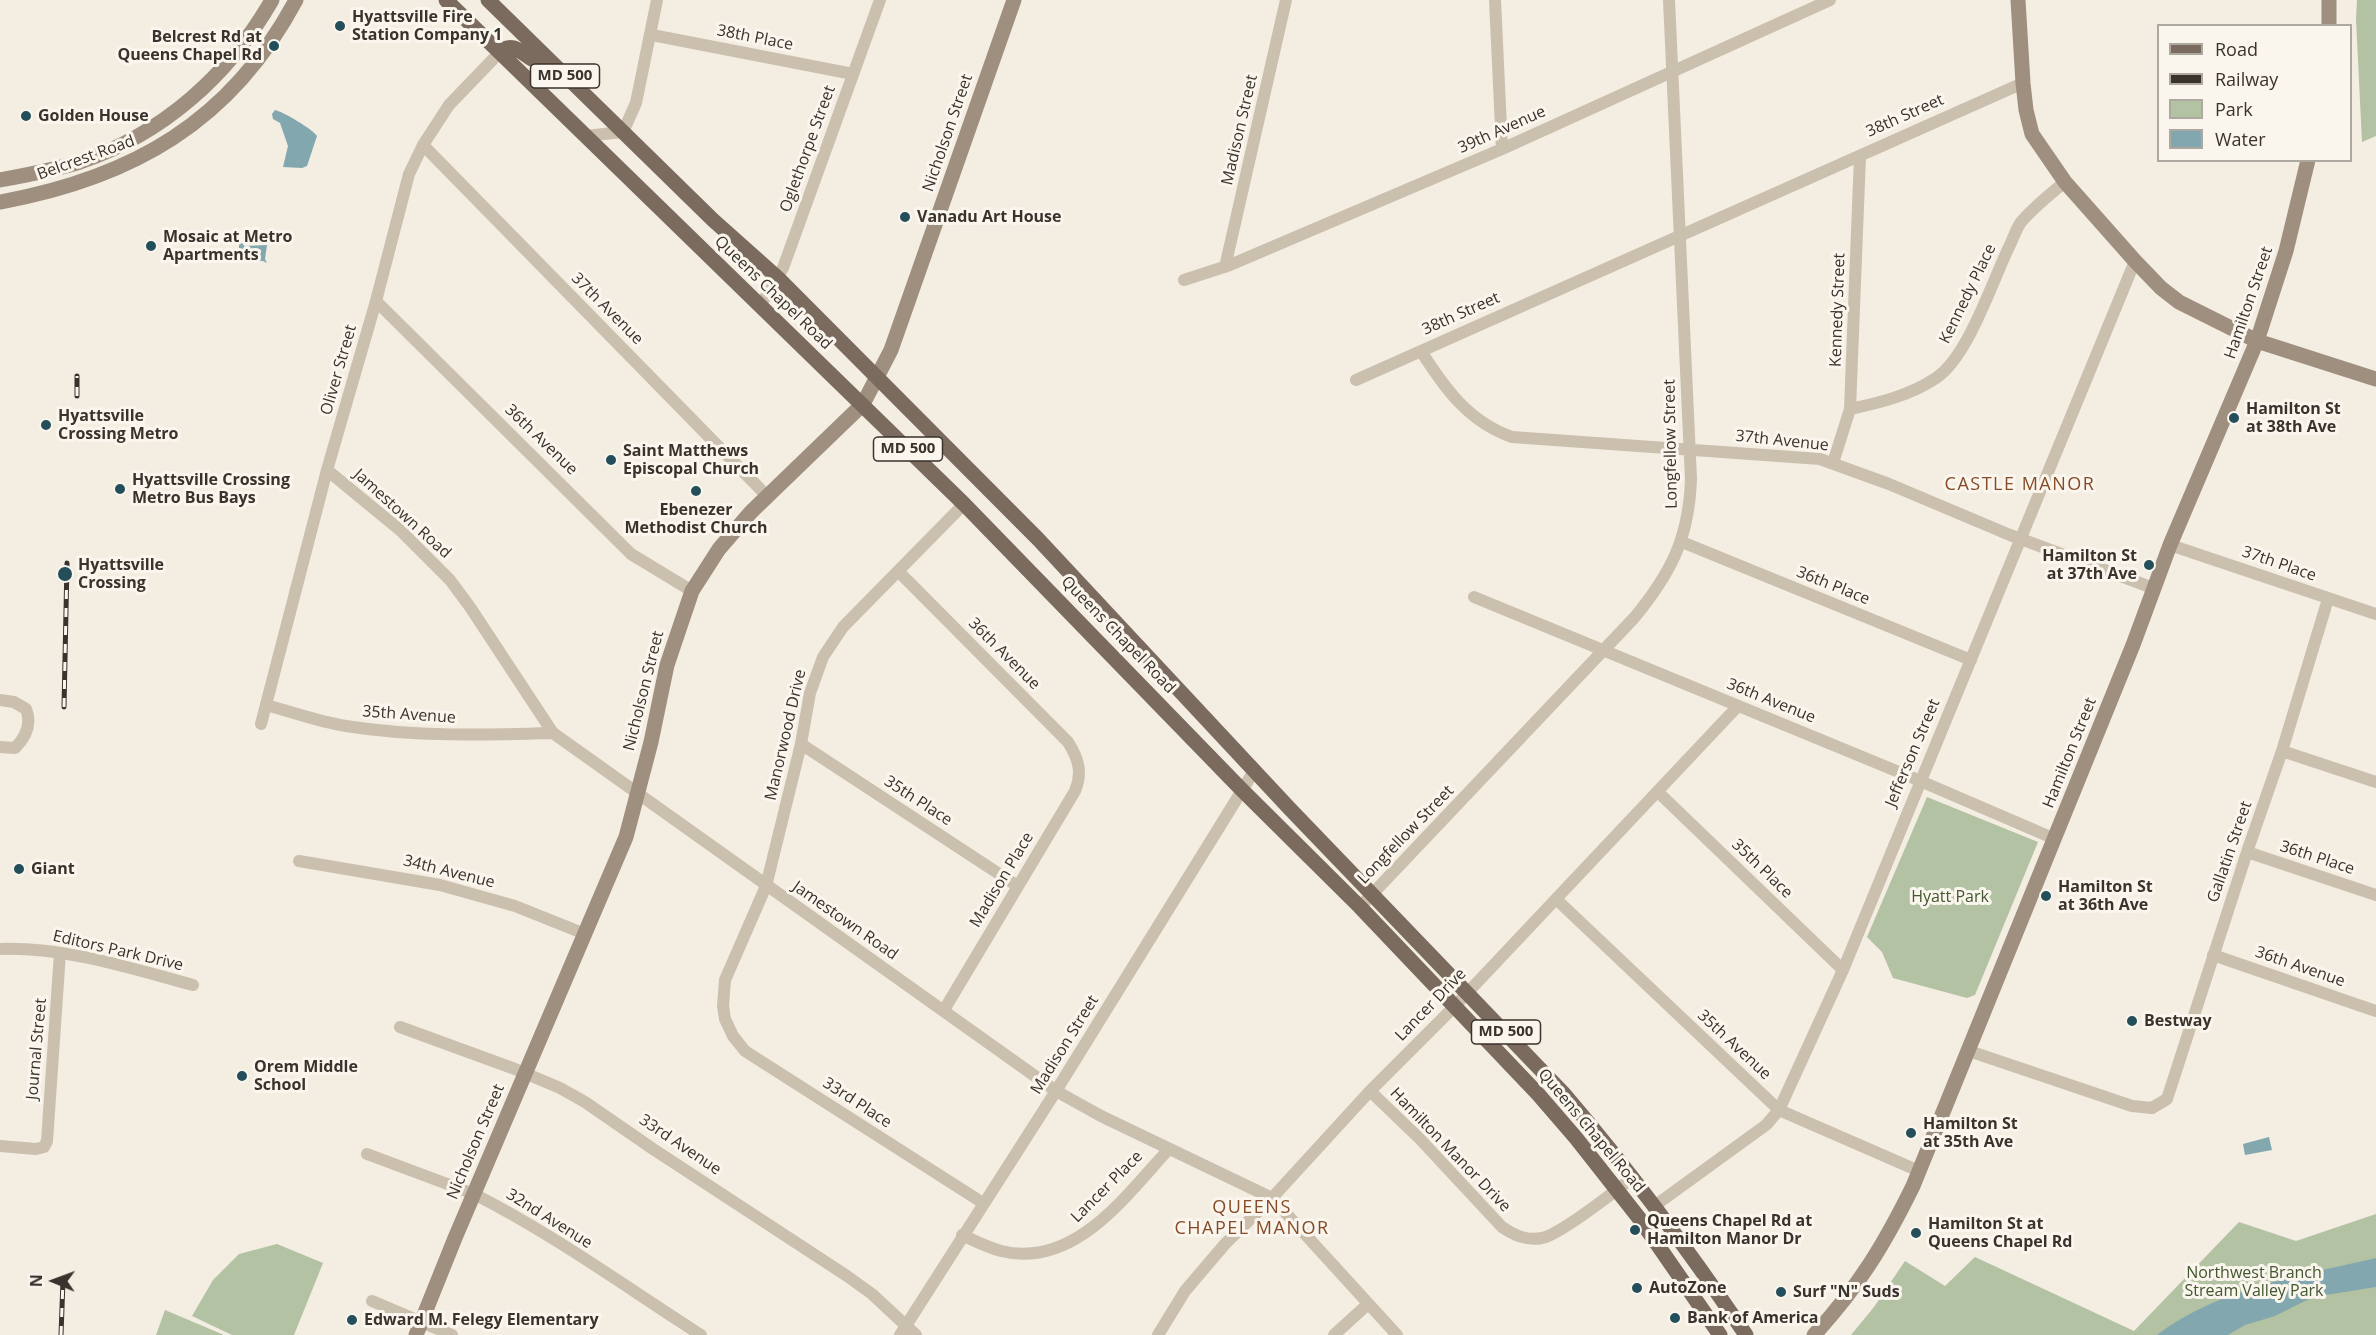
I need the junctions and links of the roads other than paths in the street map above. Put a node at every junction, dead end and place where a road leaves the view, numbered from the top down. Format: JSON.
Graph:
{"nodes":[{"id":1,"x":272,"y":0,"type":"edge"},
{"id":2,"x":446,"y":0,"type":"edge"},
{"id":3,"x":488,"y":0,"type":"edge"},
{"id":4,"x":657,"y":0,"type":"edge"},
{"id":5,"x":880,"y":0,"type":"edge"},
{"id":6,"x":1014,"y":0,"type":"edge"},
{"id":7,"x":1286,"y":0,"type":"edge"},
{"id":8,"x":1495,"y":0,"type":"edge"},
{"id":9,"x":1669,"y":0,"type":"edge"},
{"id":10,"x":1830,"y":0,"type":"edge"},
{"id":11,"x":2018,"y":0,"type":"edge"},
{"id":12,"x":2329,"y":0,"type":"edge"},
{"id":13,"x":292,"y":6,"type":"edge"},
{"id":14,"x":2328,"y":24,"type":"edge"},
{"id":15,"x":257,"y":25,"type":"junction"},
{"id":16,"x":652,"y":35,"type":"junction"},
{"id":17,"x":500,"y":52,"type":"junction"},
{"id":18,"x":553,"y":64,"type":"junction"},
{"id":19,"x":1672,"y":73,"type":"junction"},
{"id":20,"x":853,"y":74,"type":"junction"},
{"id":21,"x":2023,"y":83,"type":"junction"},
{"id":22,"x":623,"y":132,"type":"junction"},
{"id":23,"x":585,"y":136,"type":"junction"},
{"id":24,"x":423,"y":145,"type":"junction"},
{"id":25,"x":1502,"y":148,"type":"junction"},
{"id":26,"x":1860,"y":156,"type":"junction"},
{"id":27,"x":2308,"y":162,"type":"edge"},
{"id":28,"x":0,"y":180,"type":"edge"},
{"id":29,"x":2065,"y":182,"type":"junction"},
{"id":30,"x":0,"y":202,"type":"edge"},
{"id":31,"x":1680,"y":236,"type":"junction"},
{"id":32,"x":2135,"y":261,"type":"junction"},
{"id":33,"x":1226,"y":267,"type":"junction"},
{"id":34,"x":778,"y":278,"type":"junction"},
{"id":35,"x":1184,"y":280,"type":"dead end"},
{"id":36,"x":376,"y":301,"type":"junction"},
{"id":37,"x":760,"y":306,"type":"junction"},
{"id":38,"x":2257,"y":341,"type":"junction"},
{"id":39,"x":1421,"y":351,"type":"junction"},
{"id":40,"x":877,"y":379,"type":"junction"},
{"id":41,"x":2376,"y":379,"type":"edge"},
{"id":42,"x":1356,"y":380,"type":"dead end"},
{"id":43,"x":863,"y":404,"type":"junction"},
{"id":44,"x":1850,"y":409,"type":"junction"},
{"id":45,"x":1690,"y":450,"type":"junction"},
{"id":46,"x":1833,"y":463,"type":"junction"},
{"id":47,"x":327,"y":470,"type":"junction"},
{"id":48,"x":768,"y":497,"type":"junction"},
{"id":49,"x":964,"y":504,"type":"junction"},
{"id":50,"x":2020,"y":539,"type":"junction"},
{"id":51,"x":1682,"y":542,"type":"junction"},
{"id":52,"x":2170,"y":545,"type":"junction"},
{"id":53,"x":899,"y":572,"type":"junction"},
{"id":54,"x":2153,"y":588,"type":"junction"},
{"id":55,"x":692,"y":591,"type":"junction"},
{"id":56,"x":1474,"y":597,"type":"dead end"},
{"id":57,"x":2328,"y":599,"type":"junction"},
{"id":58,"x":2376,"y":614,"type":"edge"},
{"id":59,"x":1605,"y":650,"type":"junction"},
{"id":60,"x":1971,"y":660,"type":"junction"},
{"id":61,"x":0,"y":700,"type":"edge"},
{"id":62,"x":266,"y":705,"type":"junction"},
{"id":63,"x":1738,"y":706,"type":"junction"},
{"id":64,"x":261,"y":724,"type":"dead end"},
{"id":65,"x":553,"y":733,"type":"junction"},
{"id":66,"x":801,"y":744,"type":"junction"},
{"id":67,"x":0,"y":747,"type":"edge"},
{"id":68,"x":2282,"y":751,"type":"junction"},
{"id":69,"x":1079,"y":764,"type":"joint"},
{"id":70,"x":1254,"y":771,"type":"junction"},
{"id":71,"x":1921,"y":781,"type":"junction"},
{"id":72,"x":2376,"y":782,"type":"edge"},
{"id":73,"x":1242,"y":790,"type":"junction"},
{"id":74,"x":1658,"y":792,"type":"junction"},
{"id":75,"x":638,"y":794,"type":"junction"},
{"id":76,"x":2055,"y":839,"type":"junction"},
{"id":77,"x":2247,"y":852,"type":"junction"},
{"id":78,"x":299,"y":861,"type":"dead end"},
{"id":79,"x":1016,"y":885,"type":"junction"},
{"id":80,"x":766,"y":886,"type":"junction"},
{"id":81,"x":1372,"y":894,"type":"junction"},
{"id":82,"x":2376,"y":895,"type":"edge"},
{"id":83,"x":1556,"y":898,"type":"junction"},
{"id":84,"x":1360,"y":907,"type":"junction"},
{"id":85,"x":585,"y":934,"type":"junction"},
{"id":86,"x":0,"y":950,"type":"edge"},
{"id":87,"x":60,"y":953,"type":"junction"},
{"id":88,"x":2213,"y":955,"type":"junction"},
{"id":89,"x":1843,"y":970,"type":"junction"},
{"id":90,"x":193,"y":985,"type":"dead end"},
{"id":91,"x":1468,"y":992,"type":"junction"},
{"id":92,"x":1454,"y":1007,"type":"junction"},
{"id":93,"x":944,"y":1010,"type":"junction"},
{"id":94,"x":2376,"y":1011,"type":"edge"},
{"id":95,"x":725,"y":1019,"type":"joint"},
{"id":96,"x":400,"y":1027,"type":"dead end"},
{"id":97,"x":1969,"y":1051,"type":"junction"},
{"id":98,"x":525,"y":1074,"type":"junction"},
{"id":99,"x":1056,"y":1091,"type":"junction"},
{"id":100,"x":1370,"y":1091,"type":"junction"},
{"id":101,"x":1779,"y":1110,"type":"junction"},
{"id":102,"x":0,"y":1146,"type":"edge"},
{"id":103,"x":1169,"y":1149,"type":"junction"},
{"id":104,"x":367,"y":1154,"type":"dead end"},
{"id":105,"x":1919,"y":1171,"type":"junction"},
{"id":106,"x":1632,"y":1178,"type":"junction"},
{"id":107,"x":1617,"y":1189,"type":"junction"},
{"id":108,"x":474,"y":1194,"type":"junction"},
{"id":109,"x":1272,"y":1198,"type":"junction"},
{"id":110,"x":982,"y":1203,"type":"junction"},
{"id":111,"x":1653,"y":1207,"type":"junction"},
{"id":112,"x":962,"y":1235,"type":"junction"},
{"id":113,"x":372,"y":1301,"type":"dead end"},
{"id":114,"x":1368,"y":1304,"type":"junction"},
{"id":115,"x":418,"y":1328,"type":"edge"},
{"id":116,"x":902,"y":1330,"type":"edge"},
{"id":117,"x":452,"y":1335,"type":"edge"},
{"id":118,"x":701,"y":1335,"type":"edge"},
{"id":119,"x":916,"y":1335,"type":"edge"},
{"id":120,"x":1158,"y":1335,"type":"edge"},
{"id":121,"x":1334,"y":1335,"type":"edge"},
{"id":122,"x":1397,"y":1335,"type":"edge"},
{"id":123,"x":1720,"y":1335,"type":"edge"},
{"id":124,"x":1746,"y":1335,"type":"edge"},
{"id":125,"x":1814,"y":1335,"type":"edge"}],
"edges":[{"from":1,"to":15,"type":"street","name":"Belcrest Road"},
{"from":2,"to":17,"type":"main road","name":"Queens Chapel Road","number":"MD 500"},
{"from":3,"to":18,"type":"main road","name":"Queens Chapel Road","number":"MD 500"},
{"from":4,"to":16,"type":"street"},
{"from":5,"to":20,"type":"street","name":"Oglethorpe Street"},
{"from":6,"to":40,"type":"street","name":"Nicholson Street"},
{"from":7,"to":33,"type":"street","name":"Madison Street"},
{"from":8,"to":25,"type":"street"},
{"from":9,"to":19,"type":"street","name":"Longfellow Street"},
{"from":10,"to":19,"type":"street","name":"39th Avenue"},
{"from":11,"to":21,"type":"street"},
{"from":12,"to":14,"type":"street"},
{"from":13,"to":15,"type":"street"},
{"from":13,"to":30,"type":"street","name":"Belcrest Road"},
{"from":15,"to":28,"type":"street","name":"Belcrest Road"},
{"from":16,"to":20,"type":"street","name":"38th Place"},
{"from":16,"to":22,"type":"street"},
{"from":17,"to":18,"type":"main road"},
{"from":17,"to":23,"type":"main road","name":"Queens Chapel Road","number":"MD 500"},
{"from":17,"to":24,"type":"street","name":"Oliver Street"},
{"from":18,"to":22,"type":"main road","name":"Queens Chapel Road","number":"MD 500"},
{"from":19,"to":25,"type":"street","name":"39th Avenue"},
{"from":19,"to":31,"type":"street","name":"Longfellow Street"},
{"from":20,"to":34,"type":"street","name":"Oglethorpe Street"},
{"from":21,"to":26,"type":"street","name":"38th Street"},
{"from":21,"to":29,"type":"street"},
{"from":22,"to":23,"type":"street"},
{"from":22,"to":34,"type":"main road","name":"Queens Chapel Road","number":"MD 500"},
{"from":23,"to":37,"type":"main road","name":"Queens Chapel Road","number":"MD 500"},
{"from":24,"to":36,"type":"street","name":"Oliver Street"},
{"from":24,"to":48,"type":"street","name":"37th Avenue"},
{"from":25,"to":33,"type":"street","name":"39th Avenue"},
{"from":26,"to":31,"type":"street","name":"38th Street"},
{"from":26,"to":44,"type":"street","name":"Kennedy Street"},
{"from":27,"to":38,"type":"street","name":"Hamilton Street"},
{"from":29,"to":32,"type":"street"},
{"from":29,"to":44,"type":"street","name":"Kennedy Place"},
{"from":31,"to":39,"type":"street","name":"38th Street"},
{"from":31,"to":45,"type":"street","name":"Longfellow Street"},
{"from":32,"to":38,"type":"street"},
{"from":32,"to":50,"type":"street","name":"Jefferson Street"},
{"from":33,"to":35,"type":"street","name":"39th Avenue"},
{"from":34,"to":37,"type":"street","name":"Oglethorpe Street"},
{"from":34,"to":40,"type":"main road","name":"Queens Chapel Road","number":"MD 500"},
{"from":36,"to":47,"type":"street","name":"Oliver Street"},
{"from":36,"to":55,"type":"street","name":"36th Avenue"},
{"from":37,"to":43,"type":"main road","name":"Queens Chapel Road","number":"MD 500"},
{"from":38,"to":41,"type":"street"},
{"from":38,"to":52,"type":"street","name":"Hamilton Street"},
{"from":39,"to":42,"type":"street","name":"38th Street"},
{"from":39,"to":45,"type":"street","name":"37th Avenue"},
{"from":40,"to":43,"type":"street","name":"Nicholson Street"},
{"from":40,"to":70,"type":"main road","name":"Queens Chapel Road","number":"MD 500"},
{"from":43,"to":48,"type":"street","name":"Nicholson Street"},
{"from":43,"to":49,"type":"main road","name":"Queens Chapel Road","number":"MD 500"},
{"from":44,"to":46,"type":"street","name":"Kennedy Street"},
{"from":45,"to":46,"type":"street","name":"37th Avenue"},
{"from":45,"to":51,"type":"street","name":"Longfellow Street"},
{"from":46,"to":50,"type":"street","name":"37th Avenue"},
{"from":47,"to":62,"type":"street","name":"Oliver Street"},
{"from":47,"to":65,"type":"street","name":"Jamestown Road"},
{"from":48,"to":55,"type":"street","name":"Nicholson Street"},
{"from":49,"to":53,"type":"street","name":"Manorwood Drive"},
{"from":49,"to":73,"type":"main road","name":"Queens Chapel Road","number":"MD 500"},
{"from":50,"to":54,"type":"street","name":"37th Avenue"},
{"from":50,"to":60,"type":"street","name":"Jefferson Street"},
{"from":51,"to":59,"type":"street","name":"Longfellow Street"},
{"from":51,"to":60,"type":"street","name":"36th Place"},
{"from":52,"to":54,"type":"street","name":"Hamilton Street"},
{"from":52,"to":57,"type":"street","name":"37th Place"},
{"from":53,"to":66,"type":"street","name":"Manorwood Drive"},
{"from":53,"to":69,"type":"street","name":"36th Avenue"},
{"from":54,"to":76,"type":"street","name":"Hamilton Street"},
{"from":55,"to":75,"type":"street","name":"Nicholson Street"},
{"from":56,"to":59,"type":"street","name":"36th Avenue"},
{"from":57,"to":58,"type":"street","name":"37th Place"},
{"from":57,"to":68,"type":"street","name":"Gallatin Street"},
{"from":59,"to":63,"type":"street","name":"36th Avenue"},
{"from":59,"to":81,"type":"street","name":"Longfellow Street"},
{"from":60,"to":71,"type":"street","name":"Jefferson Street"},
{"from":61,"to":67,"type":"street"},
{"from":62,"to":64,"type":"street","name":"Oliver Street"},
{"from":62,"to":65,"type":"street","name":"35th Avenue"},
{"from":63,"to":71,"type":"street","name":"36th Avenue"},
{"from":63,"to":74,"type":"street","name":"Lancer Drive"},
{"from":65,"to":75,"type":"street","name":"Jamestown Road"},
{"from":66,"to":79,"type":"street","name":"35th Place"},
{"from":66,"to":80,"type":"street","name":"Manorwood Drive"},
{"from":68,"to":72,"type":"street"},
{"from":68,"to":77,"type":"street","name":"Gallatin Street"},
{"from":69,"to":79,"type":"street","name":"Madison Place"},
{"from":70,"to":73,"type":"street","name":"Madison Street"},
{"from":70,"to":81,"type":"main road","name":"Queens Chapel Road","number":"MD 500"},
{"from":71,"to":76,"type":"street","name":"36th Avenue"},
{"from":71,"to":89,"type":"street","name":"Jefferson Street"},
{"from":73,"to":84,"type":"main road","name":"Queens Chapel Road","number":"MD 500"},
{"from":73,"to":99,"type":"street","name":"Madison Street"},
{"from":74,"to":83,"type":"street","name":"Lancer Drive"},
{"from":74,"to":89,"type":"street","name":"35th Place"},
{"from":75,"to":80,"type":"street","name":"Jamestown Road"},
{"from":75,"to":85,"type":"street","name":"Nicholson Street"},
{"from":76,"to":97,"type":"street","name":"Hamilton Street"},
{"from":77,"to":82,"type":"street","name":"36th Place"},
{"from":77,"to":88,"type":"street","name":"Gallatin Street"},
{"from":78,"to":85,"type":"street","name":"34th Avenue"},
{"from":79,"to":93,"type":"street","name":"Madison Place"},
{"from":80,"to":93,"type":"street","name":"Jamestown Road"},
{"from":80,"to":95,"type":"street","name":"Manorwood Drive"},
{"from":81,"to":84,"type":"street","name":"Longfellow Street"},
{"from":81,"to":91,"type":"main road","name":"Queens Chapel Road","number":"MD 500"},
{"from":83,"to":91,"type":"street","name":"Lancer Drive"},
{"from":83,"to":101,"type":"street","name":"35th Avenue"},
{"from":84,"to":92,"type":"main road","name":"Queens Chapel Road","number":"MD 500"},
{"from":85,"to":98,"type":"street","name":"Nicholson Street"},
{"from":86,"to":87,"type":"street","name":"Editors Park Drive"},
{"from":87,"to":90,"type":"street","name":"Editors Park Drive"},
{"from":87,"to":102,"type":"street","name":"Journal Street"},
{"from":88,"to":94,"type":"street","name":"36th Avenue"},
{"from":88,"to":97,"type":"street","name":"Gallatin Street"},
{"from":89,"to":101,"type":"street","name":"Jefferson Street"},
{"from":91,"to":92,"type":"street","name":"Lancer Drive"},
{"from":91,"to":106,"type":"main road","name":"Queens Chapel Road","number":"MD 500"},
{"from":92,"to":100,"type":"street","name":"Lancer Drive"},
{"from":92,"to":107,"type":"main road","name":"Queens Chapel Road","number":"MD 500"},
{"from":93,"to":99,"type":"street","name":"Jamestown Road"},
{"from":95,"to":110,"type":"street","name":"33rd Place"},
{"from":96,"to":98,"type":"street","name":"33rd Avenue"},
{"from":97,"to":105,"type":"street","name":"Hamilton Street"},
{"from":98,"to":108,"type":"street","name":"Nicholson Street"},
{"from":98,"to":116,"type":"street","name":"33rd Avenue"},
{"from":99,"to":103,"type":"street","name":"Jamestown Road"},
{"from":99,"to":110,"type":"street","name":"Madison Street"},
{"from":100,"to":107,"type":"street","name":"Hamilton Manor Drive"},
{"from":100,"to":109,"type":"street","name":"Lancer Drive"},
{"from":101,"to":105,"type":"street","name":"35th Avenue"},
{"from":101,"to":111,"type":"street","name":"Jefferson Street"},
{"from":103,"to":109,"type":"street","name":"Jamestown Road"},
{"from":103,"to":112,"type":"street","name":"Lancer Place"},
{"from":104,"to":108,"type":"street","name":"32nd Avenue"},
{"from":105,"to":125,"type":"street","name":"Hamilton Street"},
{"from":106,"to":107,"type":"street","name":"Hamilton Manor Drive"},
{"from":106,"to":111,"type":"main road","name":"Queens Chapel Road","number":"MD 500"},
{"from":107,"to":123,"type":"main road","name":"Queens Chapel Road","number":"MD 500"},
{"from":108,"to":115,"type":"street","name":"Nicholson Street"},
{"from":108,"to":118,"type":"street","name":"32nd Avenue"},
{"from":109,"to":114,"type":"street","name":"Jamestown Road"},
{"from":109,"to":120,"type":"street","name":"Lancer Drive"},
{"from":110,"to":112,"type":"street","name":"Madison Street"},
{"from":111,"to":124,"type":"main road","name":"Queens Chapel Road","number":"MD 500"},
{"from":112,"to":116,"type":"street","name":"Madison Street"},
{"from":113,"to":115,"type":"street"},
{"from":114,"to":121,"type":"street"},
{"from":114,"to":122,"type":"street","name":"Jamestown Road"},
{"from":115,"to":117,"type":"street"},
{"from":116,"to":119,"type":"street","name":"33rd Avenue"}]}
